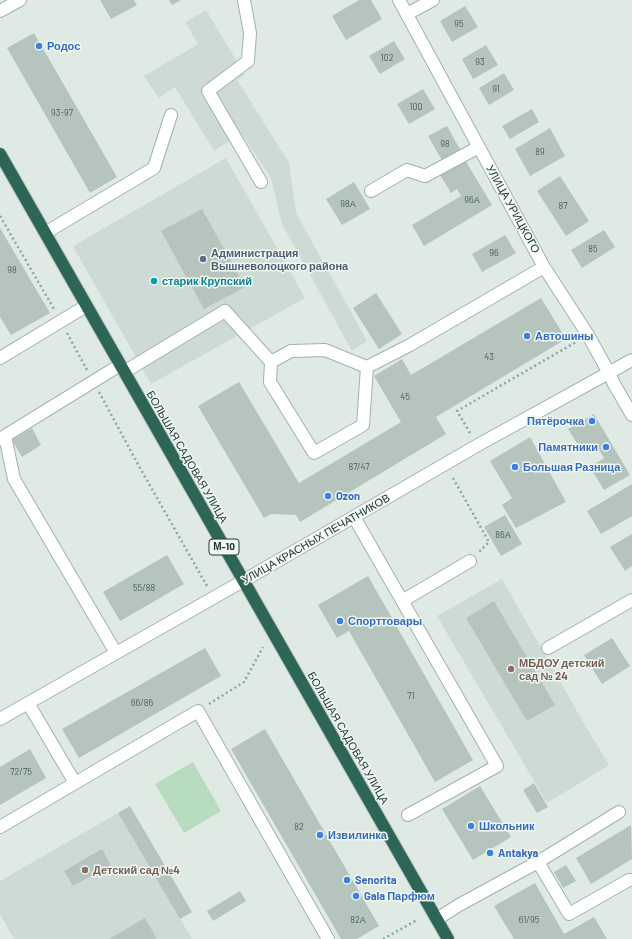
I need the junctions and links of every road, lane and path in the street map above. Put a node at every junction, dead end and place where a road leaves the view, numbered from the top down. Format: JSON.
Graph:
{"nodes":[{"id":1,"x":20,"y":0,"type":"edge"},
{"id":2,"x":244,"y":0,"type":"edge"},
{"id":3,"x":399,"y":0,"type":"edge"},
{"id":4,"x":433,"y":0,"type":"edge"},
{"id":5,"x":0,"y":11,"type":"edge"},
{"id":6,"x":407,"y":14,"type":"junction"},
{"id":7,"x":171,"y":115,"type":"dead end"},
{"id":8,"x":479,"y":147,"type":"junction"},
{"id":9,"x":0,"y":154,"type":"edge"},
{"id":10,"x":261,"y":182,"type":"dead end"},
{"id":11,"x":371,"y":191,"type":"dead end"},
{"id":12,"x":0,"y":216,"type":"edge"},
{"id":13,"x":45,"y":234,"type":"junction"},
{"id":14,"x":544,"y":267,"type":"junction"},
{"id":15,"x":86,"y":306,"type":"junction"},
{"id":16,"x":61,"y":321,"type":"junction"},
{"id":17,"x":588,"y":335,"type":"junction"},
{"id":18,"x":0,"y":358,"type":"edge"},
{"id":19,"x":632,"y":360,"type":"edge"},
{"id":20,"x":271,"y":362,"type":"junction"},
{"id":21,"x":367,"y":367,"type":"junction"},
{"id":22,"x":122,"y":369,"type":"junction"},
{"id":23,"x":609,"y":373,"type":"junction"},
{"id":24,"x":94,"y":382,"type":"junction"},
{"id":25,"x":632,"y":415,"type":"edge"},
{"id":26,"x":3,"y":437,"type":"edge"},
{"id":27,"x":478,"y":445,"type":"junction"},
{"id":28,"x":453,"y":478,"type":"dead end"},
{"id":29,"x":354,"y":517,"type":"junction"},
{"id":30,"x":470,"y":561,"type":"joint"},
{"id":31,"x":243,"y":581,"type":"junction"},
{"id":32,"x":214,"y":598,"type":"junction"},
{"id":33,"x":632,"y":600,"type":"edge"},
{"id":34,"x":402,"y":601,"type":"junction"},
{"id":35,"x":263,"y":647,"type":"dead end"},
{"id":36,"x":548,"y":648,"type":"dead end"},
{"id":37,"x":116,"y":653,"type":"junction"},
{"id":38,"x":28,"y":703,"type":"junction"},
{"id":39,"x":198,"y":711,"type":"junction"},
{"id":40,"x":0,"y":719,"type":"edge"},
{"id":41,"x":75,"y":783,"type":"junction"},
{"id":42,"x":619,"y":812,"type":"dead end"},
{"id":43,"x":408,"y":815,"type":"dead end"},
{"id":44,"x":0,"y":827,"type":"edge"},
{"id":45,"x":538,"y":862,"type":"junction"},
{"id":46,"x":632,"y":880,"type":"edge"},
{"id":47,"x":437,"y":919,"type":"junction"},
{"id":48,"x":417,"y":920,"type":"dead end"},
{"id":49,"x":328,"y":939,"type":"edge"},
{"id":50,"x":382,"y":939,"type":"edge"},
{"id":51,"x":448,"y":939,"type":"edge"}],
"edges":[{"from":1,"to":5,"type":"street"},
{"from":2,"to":10,"type":"street"},
{"from":3,"to":6,"type":"street","name":"УЛИЦА УРИЦКОГО"},
{"from":4,"to":6,"type":"street"},
{"from":6,"to":8,"type":"street","name":"УЛИЦА УРИЦКОГО"},
{"from":7,"to":13,"type":"street"},
{"from":8,"to":11,"type":"street"},
{"from":8,"to":14,"type":"street","name":"УЛИЦА УРИЦКОГО"},
{"from":9,"to":13,"type":"highway","name":"БОЛЬШАЯ САДОВАЯ УЛИЦА","number":"М-10"},
{"from":12,"to":16,"type":"path"},
{"from":13,"to":15,"type":"highway","name":"БОЛЬШАЯ САДОВАЯ УЛИЦА","number":"М-10"},
{"from":14,"to":17,"type":"street","name":"УЛИЦА УРИЦКОГО"},
{"from":14,"to":21,"type":"street"},
{"from":15,"to":16,"type":"street"},
{"from":15,"to":22,"type":"highway","name":"БОЛЬШАЯ САДОВАЯ УЛИЦА","number":"М-10"},
{"from":16,"to":18,"type":"street"},
{"from":16,"to":24,"type":"path"},
{"from":17,"to":23,"type":"street","name":"УЛИЦА УРИЦКОГО"},
{"from":17,"to":27,"type":"path"},
{"from":19,"to":23,"type":"street","name":"УЛИЦА КРАСНЫХ ПЕЧАТНИКОВ"},
{"from":20,"to":21,"type":"street"},
{"from":20,"to":21,"type":"street"},
{"from":20,"to":22,"type":"street"},
{"from":22,"to":24,"type":"street"},
{"from":22,"to":31,"type":"highway","name":"БОЛЬШАЯ САДОВАЯ УЛИЦА","number":"М-10"},
{"from":23,"to":25,"type":"street","name":"УЛИЦА УРИЦКОГО"},
{"from":23,"to":27,"type":"street","name":"УЛИЦА КРАСНЫХ ПЕЧАТНИКОВ"},
{"from":24,"to":26,"type":"street"},
{"from":24,"to":32,"type":"path"},
{"from":26,"to":37,"type":"street"},
{"from":27,"to":29,"type":"street","name":"УЛИЦА КРАСНЫХ ПЕЧАТНИКОВ"},
{"from":28,"to":30,"type":"path"},
{"from":29,"to":31,"type":"street","name":"УЛИЦА КРАСНЫХ ПЕЧАТНИКОВ"},
{"from":29,"to":34,"type":"street"},
{"from":30,"to":34,"type":"street"},
{"from":31,"to":32,"type":"street","name":"УЛИЦА КРАСНЫХ ПЕЧАТНИКОВ"},
{"from":31,"to":47,"type":"highway","name":"БОЛЬШАЯ САДОВАЯ УЛИЦА","number":"М-10"},
{"from":32,"to":37,"type":"street","name":"УЛИЦА КРАСНЫХ ПЕЧАТНИКОВ"},
{"from":33,"to":36,"type":"street"},
{"from":34,"to":43,"type":"street"},
{"from":35,"to":39,"type":"path"},
{"from":37,"to":38,"type":"street","name":"УЛИЦА КРАСНЫХ ПЕЧАТНИКОВ"},
{"from":38,"to":40,"type":"street","name":"УЛИЦА КРАСНЫХ ПЕЧАТНИКОВ"},
{"from":38,"to":41,"type":"street"},
{"from":39,"to":41,"type":"street"},
{"from":39,"to":49,"type":"street"},
{"from":41,"to":44,"type":"street"},
{"from":42,"to":45,"type":"street"},
{"from":45,"to":46,"type":"street"},
{"from":45,"to":47,"type":"street"},
{"from":47,"to":51,"type":"highway","name":"БОЛЬШАЯ САДОВАЯ УЛИЦА","number":"М-10"},
{"from":48,"to":50,"type":"path"}]}
